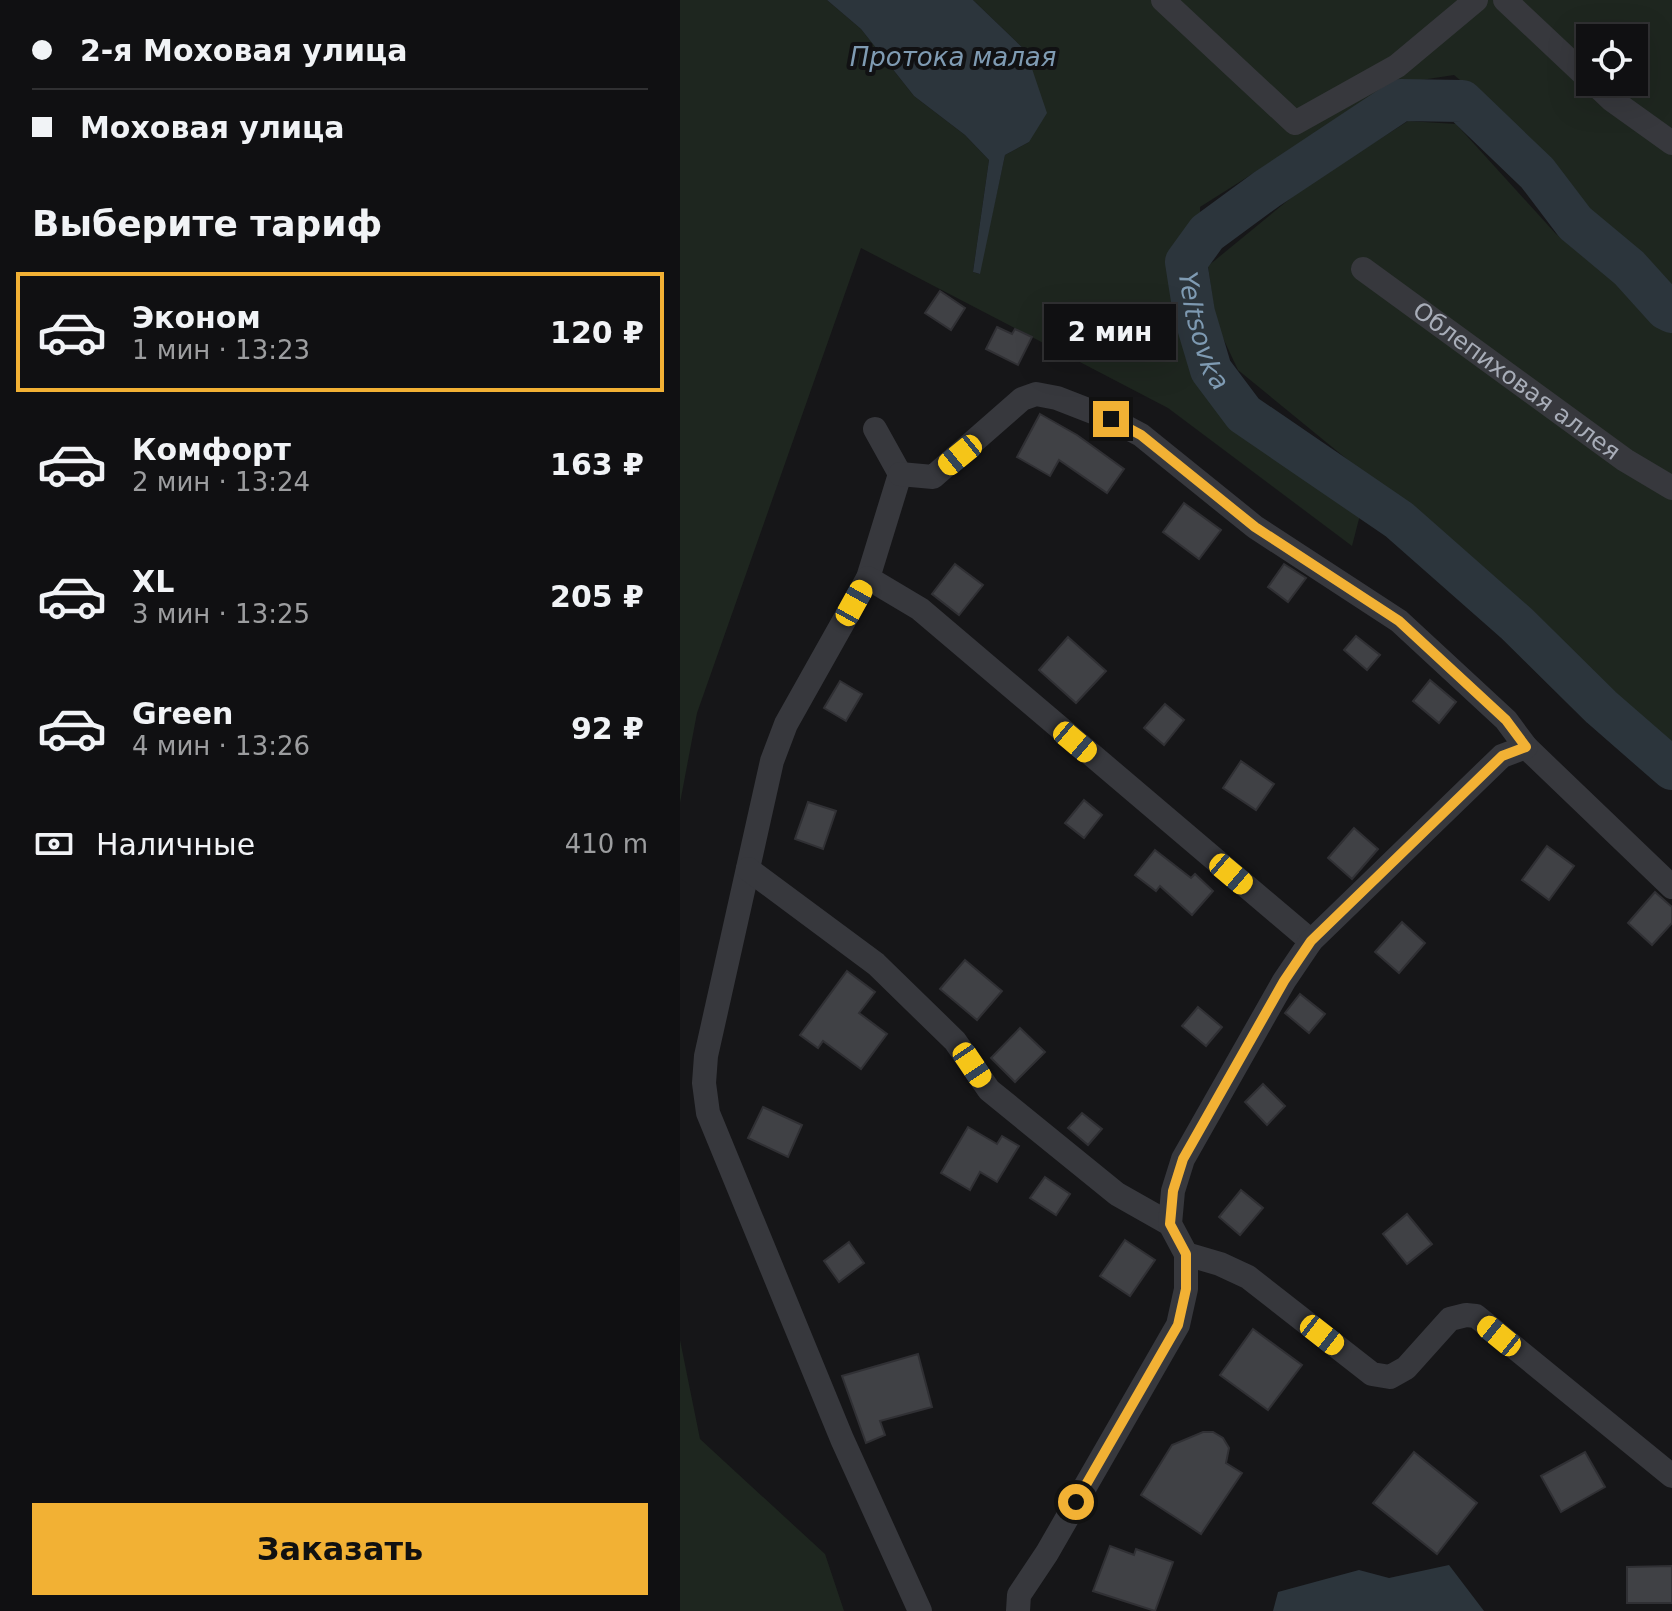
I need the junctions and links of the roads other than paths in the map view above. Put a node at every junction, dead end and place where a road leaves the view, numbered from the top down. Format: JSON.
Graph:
{"nodes":[{"id":1,"x":1163,"y":0,"type":"edge"},
{"id":2,"x":1476,"y":0,"type":"edge"},
{"id":3,"x":1505,"y":0,"type":"edge"},
{"id":4,"x":1576,"y":67,"type":"edge"},
{"id":5,"x":1608,"y":96,"type":"edge"},
{"id":6,"x":1672,"y":143,"type":"edge"},
{"id":7,"x":1363,"y":269,"type":"dead end"},
{"id":8,"x":875,"y":429,"type":"dead end"},
{"id":9,"x":900,"y":474,"type":"junction"},
{"id":10,"x":1672,"y":488,"type":"edge"},
{"id":11,"x":868,"y":578,"type":"junction"},
{"id":12,"x":1526,"y":747,"type":"junction"},
{"id":13,"x":748,"y":869,"type":"junction"},
{"id":14,"x":1672,"y":887,"type":"edge"},
{"id":15,"x":1311,"y":941,"type":"junction"},
{"id":16,"x":1170,"y":1224,"type":"junction"},
{"id":17,"x":1186,"y":1254,"type":"junction"},
{"id":18,"x":1672,"y":1476,"type":"edge"},
{"id":19,"x":920,"y":1611,"type":"edge"},
{"id":20,"x":1018,"y":1611,"type":"edge"}],
"edges":[{"from":1,"to":2,"type":"street"},
{"from":3,"to":4,"type":"street"},
{"from":5,"to":6,"type":"street"},
{"from":7,"to":10,"type":"street","name":"Облепиховая аллея"},
{"from":8,"to":9,"type":"street"},
{"from":9,"to":11,"type":"street"},
{"from":9,"to":12,"type":"street"},
{"from":11,"to":13,"type":"street"},
{"from":11,"to":15,"type":"street"},
{"from":12,"to":14,"type":"street"},
{"from":12,"to":15,"type":"street"},
{"from":13,"to":16,"type":"street"},
{"from":13,"to":19,"type":"street"},
{"from":15,"to":16,"type":"street"},
{"from":16,"to":17,"type":"street"},
{"from":17,"to":18,"type":"street"},
{"from":17,"to":20,"type":"street"}]}
